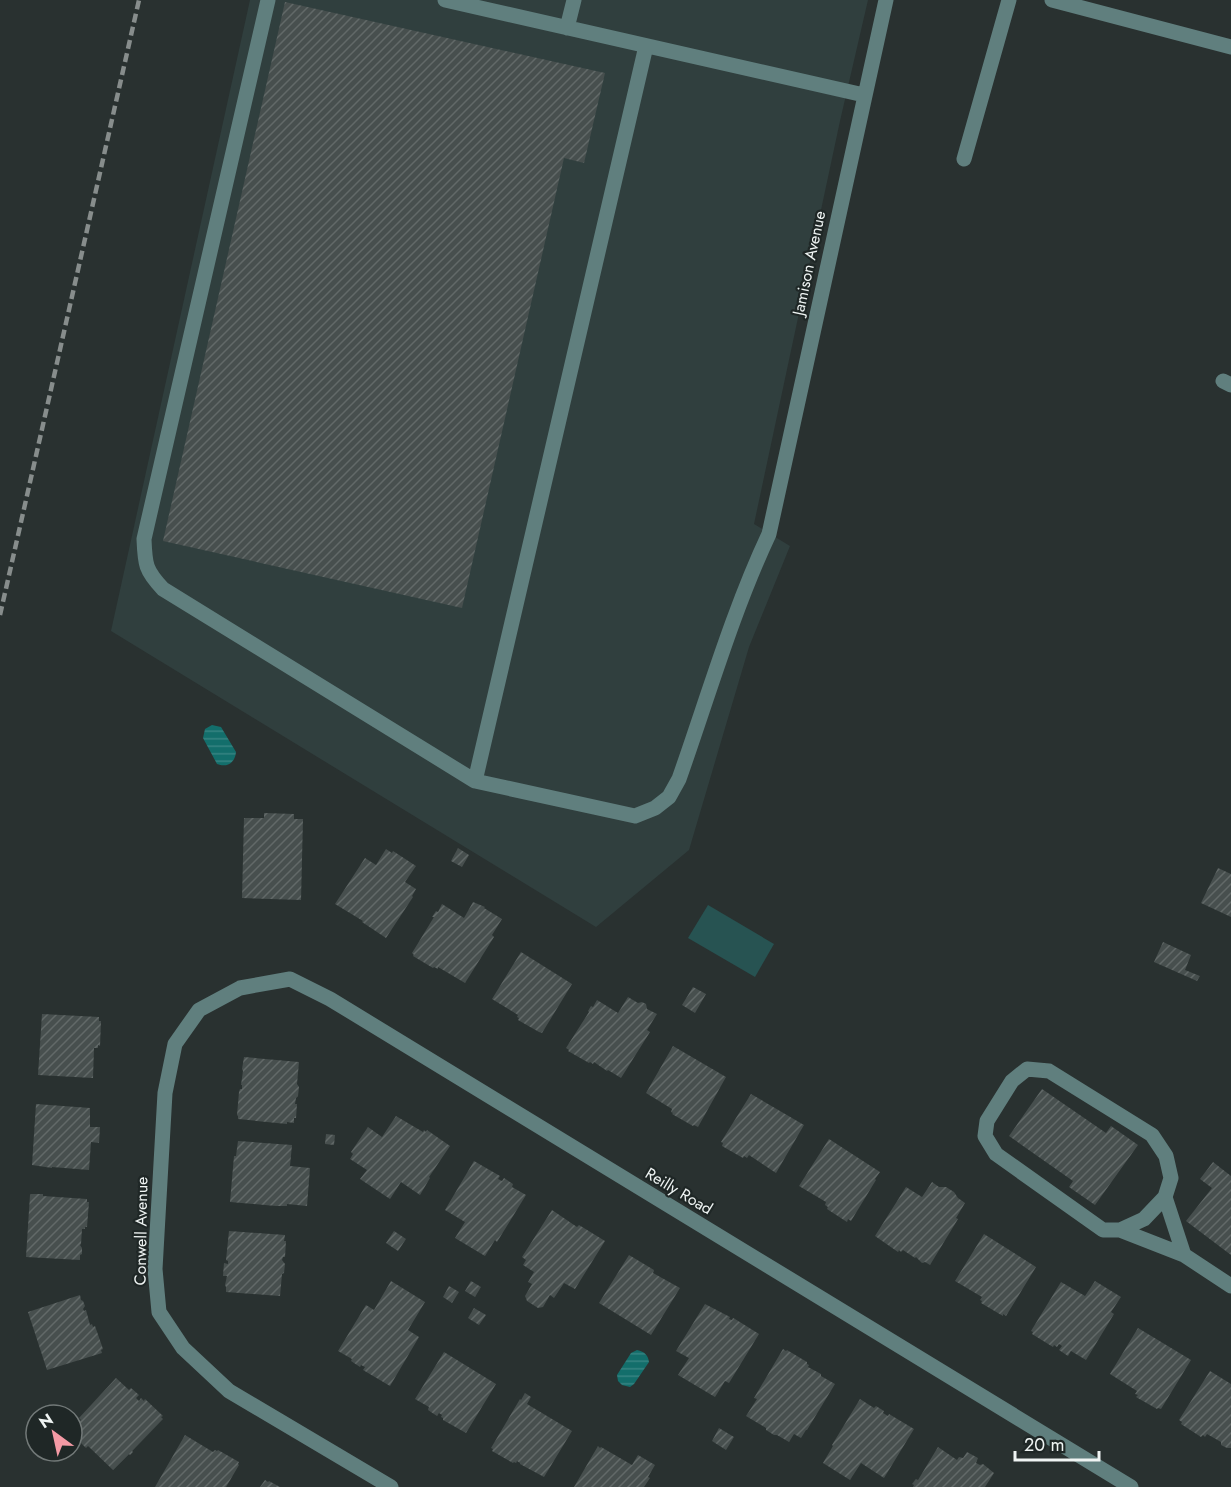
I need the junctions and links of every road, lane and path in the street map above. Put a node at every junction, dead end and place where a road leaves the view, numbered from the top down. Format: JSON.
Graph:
{"nodes":[{"id":1,"x":267,"y":0,"type":"edge"},
{"id":2,"x":445,"y":0,"type":"edge"},
{"id":3,"x":574,"y":0,"type":"edge"},
{"id":4,"x":886,"y":0,"type":"edge"},
{"id":5,"x":1009,"y":0,"type":"edge"},
{"id":6,"x":1052,"y":0,"type":"edge"},
{"id":7,"x":567,"y":28,"type":"junction"},
{"id":8,"x":646,"y":46,"type":"junction"},
{"id":9,"x":1231,"y":47,"type":"edge"},
{"id":10,"x":864,"y":95,"type":"junction"},
{"id":11,"x":964,"y":159,"type":"dead end"},
{"id":12,"x":475,"y":782,"type":"junction"},
{"id":13,"x":199,"y":1010,"type":"joint"},
{"id":14,"x":1164,"y":1197,"type":"junction"},
{"id":15,"x":1120,"y":1230,"type":"junction"},
{"id":16,"x":1184,"y":1255,"type":"junction"},
{"id":17,"x":1231,"y":1287,"type":"edge"},
{"id":18,"x":391,"y":1487,"type":"edge"},
{"id":19,"x":1131,"y":1487,"type":"edge"}],
"edges":[{"from":1,"to":12,"type":"street","name":"Jamison Avenue"},
{"from":2,"to":7,"type":"street"},
{"from":3,"to":7,"type":"street"},
{"from":4,"to":10,"type":"street","name":"Jamison Avenue"},
{"from":5,"to":11,"type":"street"},
{"from":6,"to":9,"type":"street"},
{"from":7,"to":8,"type":"street"},
{"from":8,"to":10,"type":"street"},
{"from":8,"to":12,"type":"street"},
{"from":10,"to":12,"type":"street","name":"Jamison Avenue"},
{"from":13,"to":18,"type":"street","name":"Conwell Avenue"},
{"from":13,"to":19,"type":"street","name":"Reilly Road"},
{"from":14,"to":15,"type":"street"},
{"from":14,"to":15,"type":"street"},
{"from":14,"to":16,"type":"street"},
{"from":15,"to":16,"type":"street"},
{"from":16,"to":17,"type":"street"}]}
